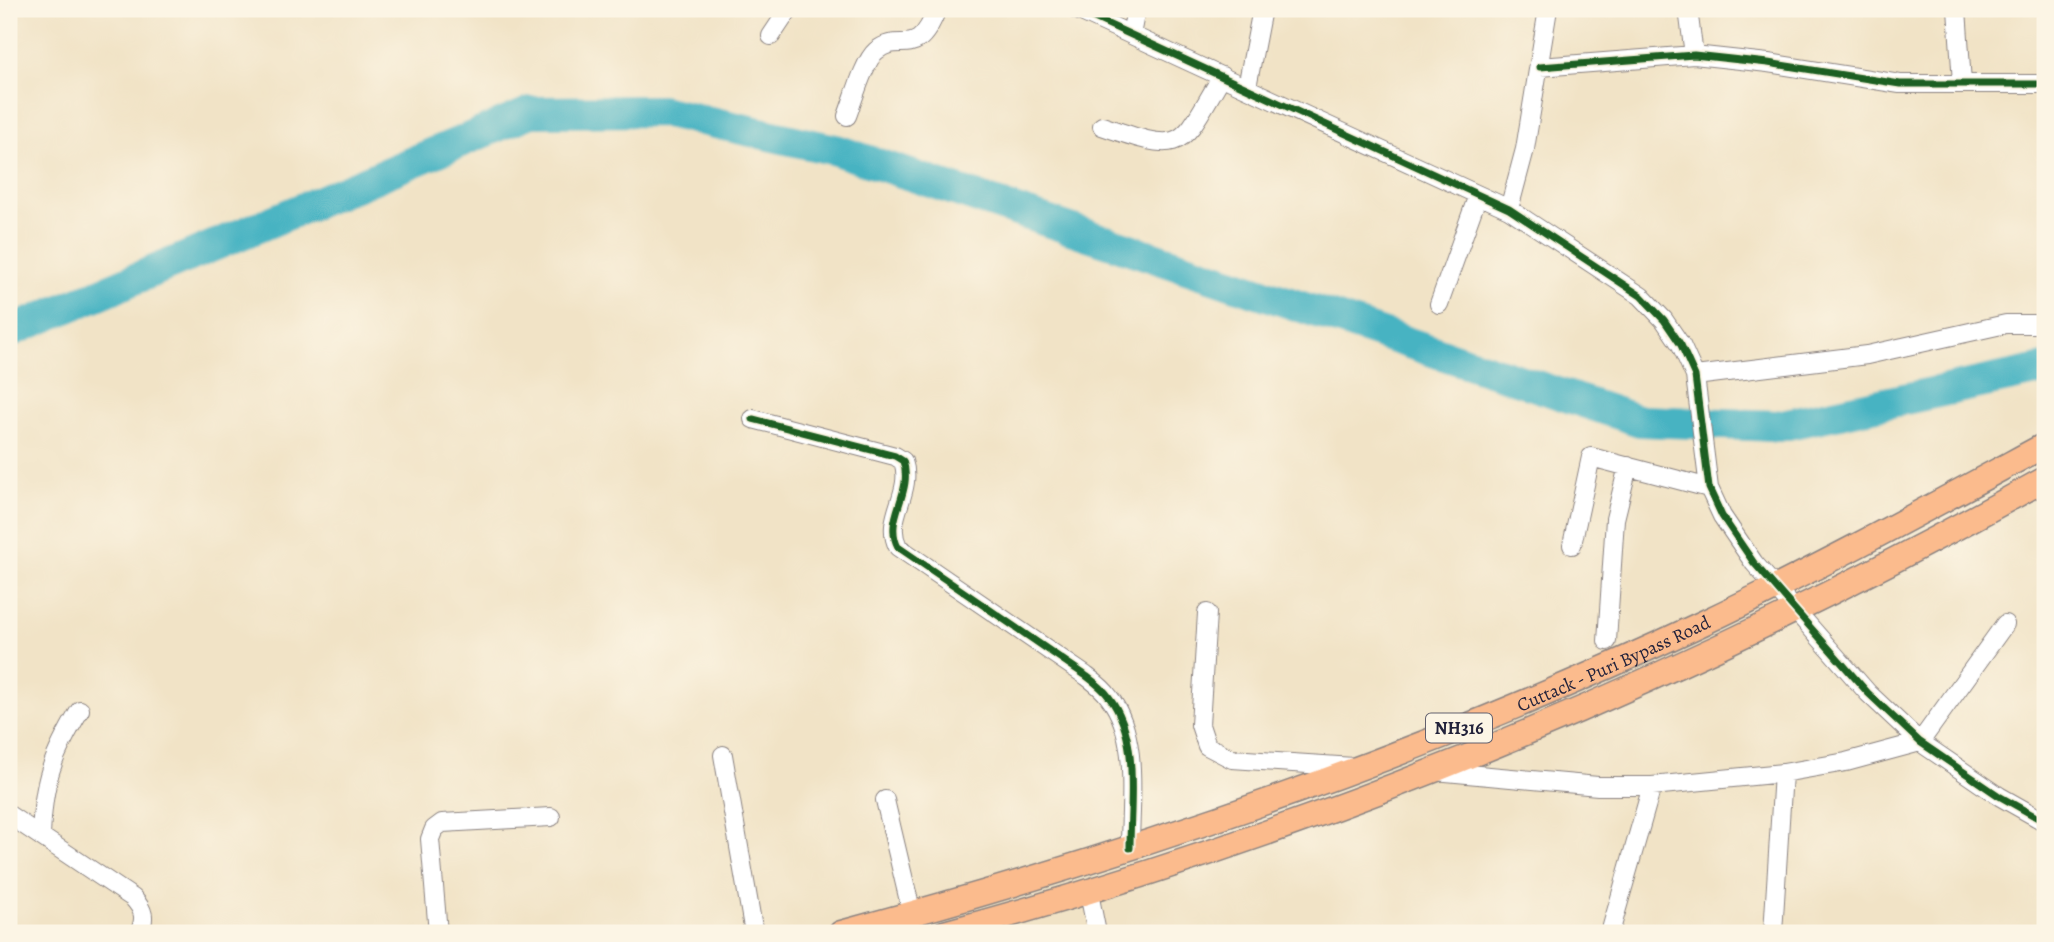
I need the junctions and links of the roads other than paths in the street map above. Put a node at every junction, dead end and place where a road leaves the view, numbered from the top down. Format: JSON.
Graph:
{"nodes":[{"id":1,"x":789,"y":9,"type":"edge"},
{"id":2,"x":937,"y":9,"type":"edge"},
{"id":3,"x":1075,"y":9,"type":"edge"},
{"id":4,"x":1136,"y":9,"type":"edge"},
{"id":5,"x":1262,"y":9,"type":"edge"},
{"id":6,"x":1548,"y":9,"type":"edge"},
{"id":7,"x":1688,"y":9,"type":"edge"},
{"id":8,"x":1957,"y":9,"type":"edge"},
{"id":9,"x":1131,"y":34,"type":"junction"},
{"id":10,"x":771,"y":36,"type":"dead end"},
{"id":11,"x":1695,"y":55,"type":"junction"},
{"id":12,"x":1539,"y":67,"type":"junction"},
{"id":13,"x":1223,"y":76,"type":"junction"},
{"id":14,"x":1962,"y":83,"type":"junction"},
{"id":15,"x":2045,"y":84,"type":"edge"},
{"id":16,"x":1247,"y":87,"type":"junction"},
{"id":17,"x":847,"y":116,"type":"dead end"},
{"id":18,"x":1102,"y":126,"type":"dead end"},
{"id":19,"x":1478,"y":195,"type":"junction"},
{"id":20,"x":1508,"y":209,"type":"junction"},
{"id":21,"x":1439,"y":304,"type":"dead end"},
{"id":22,"x":2045,"y":324,"type":"edge"},
{"id":23,"x":1696,"y":383,"type":"junction"},
{"id":24,"x":753,"y":419,"type":"dead end"},
{"id":25,"x":2045,"y":445,"type":"edge"},
{"id":26,"x":1628,"y":466,"type":"junction"},
{"id":27,"x":2045,"y":479,"type":"edge"},
{"id":28,"x":1709,"y":488,"type":"junction"},
{"id":29,"x":1572,"y":545,"type":"dead end"},
{"id":30,"x":1775,"y":587,"type":"junction"},
{"id":31,"x":1207,"y":613,"type":"dead end"},
{"id":32,"x":1796,"y":613,"type":"junction"},
{"id":33,"x":2005,"y":624,"type":"dead end"},
{"id":34,"x":1606,"y":641,"type":"dead end"},
{"id":35,"x":80,"y":710,"type":"dead end"},
{"id":36,"x":1920,"y":742,"type":"junction"},
{"id":37,"x":723,"y":755,"type":"dead end"},
{"id":38,"x":1361,"y":768,"type":"junction"},
{"id":39,"x":1435,"y":771,"type":"junction"},
{"id":40,"x":1783,"y":773,"type":"junction"},
{"id":41,"x":1652,"y":786,"type":"junction"},
{"id":42,"x":885,"y":800,"type":"dead end"},
{"id":43,"x":9,"y":815,"type":"edge"},
{"id":44,"x":551,"y":817,"type":"dead end"},
{"id":45,"x":2045,"y":822,"type":"edge"},
{"id":46,"x":41,"y":836,"type":"junction"},
{"id":47,"x":1130,"y":848,"type":"junction"},
{"id":48,"x":1089,"y":893,"type":"junction"},
{"id":49,"x":912,"y":914,"type":"junction"},
{"id":50,"x":139,"y":933,"type":"edge"},
{"id":51,"x":438,"y":933,"type":"edge"},
{"id":52,"x":754,"y":933,"type":"edge"},
{"id":53,"x":841,"y":933,"type":"edge"},
{"id":54,"x":944,"y":933,"type":"edge"},
{"id":55,"x":1097,"y":933,"type":"edge"},
{"id":56,"x":1610,"y":933,"type":"edge"},
{"id":57,"x":1773,"y":933,"type":"edge"}],
"edges":[{"from":1,"to":10,"type":"street"},
{"from":2,"to":17,"type":"street"},
{"from":3,"to":9,"type":"street"},
{"from":4,"to":9,"type":"street"},
{"from":5,"to":16,"type":"street"},
{"from":6,"to":12,"type":"street"},
{"from":7,"to":11,"type":"street"},
{"from":8,"to":14,"type":"street"},
{"from":9,"to":13,"type":"street"},
{"from":11,"to":12,"type":"street"},
{"from":11,"to":14,"type":"street"},
{"from":12,"to":20,"type":"street"},
{"from":13,"to":16,"type":"street"},
{"from":13,"to":18,"type":"street"},
{"from":14,"to":15,"type":"street"},
{"from":16,"to":19,"type":"street"},
{"from":19,"to":20,"type":"street"},
{"from":19,"to":21,"type":"street"},
{"from":20,"to":23,"type":"street"},
{"from":22,"to":23,"type":"street"},
{"from":23,"to":28,"type":"street"},
{"from":24,"to":47,"type":"street"},
{"from":25,"to":30,"type":"highway","name":"Cuttack - Puri Bypass Road","number":"NH316"},
{"from":26,"to":28,"type":"street"},
{"from":26,"to":29,"type":"street"},
{"from":26,"to":34,"type":"street"},
{"from":27,"to":32,"type":"highway","name":"Cuttack - Puri Bypass Road","number":"NH316"},
{"from":28,"to":30,"type":"street"},
{"from":30,"to":32,"type":"street"},
{"from":30,"to":38,"type":"highway","name":"Cuttack - Puri Bypass Road","number":"NH316"},
{"from":31,"to":38,"type":"street"},
{"from":32,"to":36,"type":"street"},
{"from":32,"to":39,"type":"highway","name":"Cuttack - Puri Bypass Road","number":"NH316"},
{"from":33,"to":36,"type":"street"},
{"from":35,"to":46,"type":"street"},
{"from":36,"to":40,"type":"street"},
{"from":36,"to":45,"type":"street"},
{"from":37,"to":52,"type":"street"},
{"from":38,"to":47,"type":"highway","name":"Cuttack - Puri Bypass Road","number":"NH316"},
{"from":39,"to":41,"type":"street"},
{"from":39,"to":48,"type":"highway","name":"Cuttack - Puri Bypass Road","number":"NH316"},
{"from":40,"to":41,"type":"street"},
{"from":40,"to":57,"type":"street"},
{"from":41,"to":56,"type":"street"},
{"from":42,"to":49,"type":"street"},
{"from":43,"to":46,"type":"street"},
{"from":44,"to":51,"type":"street"},
{"from":46,"to":50,"type":"street"},
{"from":47,"to":49,"type":"highway","name":"Cuttack - Puri Bypass Road","number":"NH316"},
{"from":48,"to":54,"type":"highway","name":"Cuttack - Puri Bypass Road","number":"NH316"},
{"from":48,"to":55,"type":"street"},
{"from":49,"to":53,"type":"highway","name":"Cuttack - Puri Bypass Road","number":"NH316"}]}
